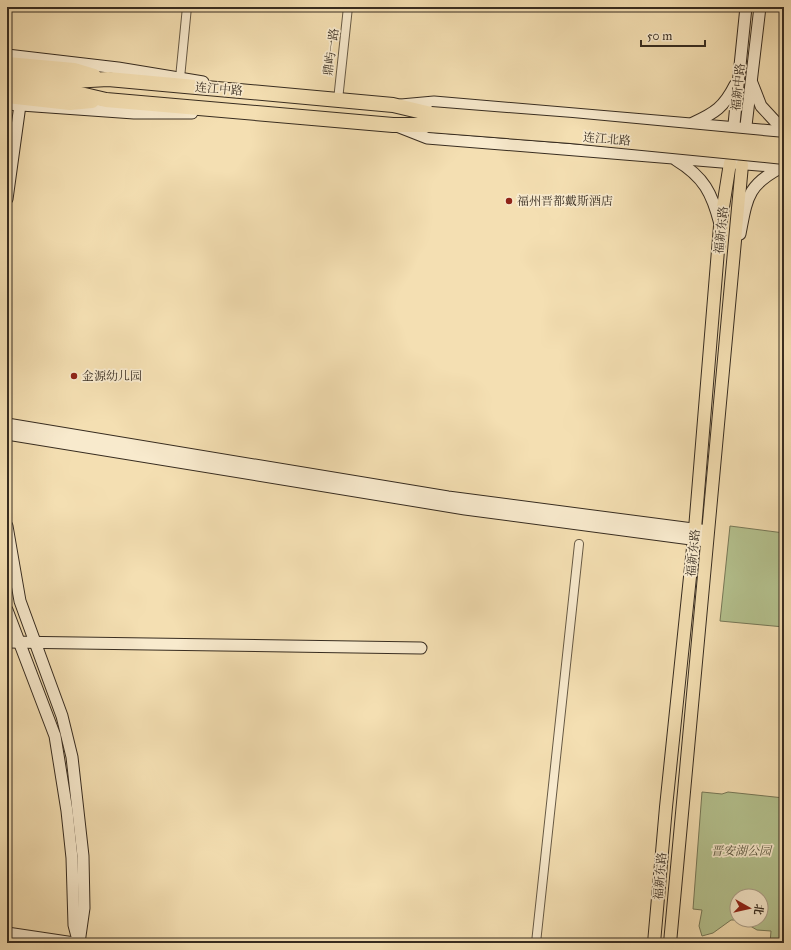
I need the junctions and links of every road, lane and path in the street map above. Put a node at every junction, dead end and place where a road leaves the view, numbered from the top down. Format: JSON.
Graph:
{"nodes":[{"id":1,"x":187,"y":7,"type":"edge"},
{"id":2,"x":348,"y":7,"type":"edge"},
{"id":3,"x":746,"y":7,"type":"edge"},
{"id":4,"x":760,"y":7,"type":"edge"},
{"id":5,"x":7,"y":55,"type":"edge"},
{"id":6,"x":7,"y":64,"type":"edge"},
{"id":7,"x":7,"y":74,"type":"edge"},
{"id":8,"x":739,"y":75,"type":"junction"},
{"id":9,"x":180,"y":78,"type":"junction"},
{"id":10,"x":751,"y":82,"type":"junction"},
{"id":11,"x":7,"y":85,"type":"edge"},
{"id":12,"x":72,"y":86,"type":"junction"},
{"id":13,"x":274,"y":94,"type":"junction"},
{"id":14,"x":7,"y":96,"type":"edge"},
{"id":15,"x":338,"y":100,"type":"junction"},
{"id":16,"x":7,"y":104,"type":"edge"},
{"id":17,"x":20,"y":105,"type":"junction"},
{"id":18,"x":393,"y":105,"type":"junction"},
{"id":19,"x":274,"y":114,"type":"junction"},
{"id":20,"x":430,"y":120,"type":"junction"},
{"id":21,"x":691,"y":124,"type":"junction"},
{"id":22,"x":393,"y":125,"type":"junction"},
{"id":23,"x":734,"y":127,"type":"junction"},
{"id":24,"x":746,"y":128,"type":"junction"},
{"id":25,"x":784,"y":131,"type":"edge"},
{"id":26,"x":784,"y":146,"type":"edge"},
{"id":27,"x":672,"y":158,"type":"junction"},
{"id":28,"x":730,"y":163,"type":"junction"},
{"id":29,"x":742,"y":164,"type":"junction"},
{"id":30,"x":783,"y":164,"type":"edge"},
{"id":31,"x":7,"y":200,"type":"edge"},
{"id":32,"x":720,"y":226,"type":"junction"},
{"id":33,"x":730,"y":296,"type":"junction"},
{"id":34,"x":7,"y":424,"type":"edge"},
{"id":35,"x":7,"y":434,"type":"edge"},
{"id":36,"x":7,"y":526,"type":"edge"},
{"id":37,"x":701,"y":535,"type":"junction"},
{"id":38,"x":579,"y":544,"type":"dead end"},
{"id":39,"x":7,"y":610,"type":"edge"},
{"id":40,"x":7,"y":642,"type":"edge"},
{"id":41,"x":19,"y":642,"type":"junction"},
{"id":42,"x":34,"y":642,"type":"junction"},
{"id":43,"x":421,"y":648,"type":"dead end"},
{"id":44,"x":7,"y":933,"type":"edge"},
{"id":45,"x":74,"y":943,"type":"edge"},
{"id":46,"x":78,"y":943,"type":"edge"},
{"id":47,"x":536,"y":943,"type":"edge"},
{"id":48,"x":654,"y":943,"type":"edge"},
{"id":49,"x":670,"y":943,"type":"edge"}],
"edges":[{"from":1,"to":9,"type":"street"},
{"from":2,"to":15,"type":"street","name":"鼎屿一路"},
{"from":3,"to":8,"type":"main road","name":"福新中路"},
{"from":4,"to":10,"type":"main road","name":"福新中路"},
{"from":5,"to":9,"type":"main road"},
{"from":6,"to":12,"type":"highway"},
{"from":7,"to":12,"type":"highway","name":"连江中路"},
{"from":8,"to":21,"type":"main road"},
{"from":8,"to":23,"type":"main road","name":"福新中路"},
{"from":9,"to":13,"type":"main road"},
{"from":10,"to":24,"type":"main road","name":"福新中路"},
{"from":10,"to":25,"type":"main road"},
{"from":11,"to":12,"type":"highway","name":"连江中路"},
{"from":12,"to":13,"type":"highway","name":"连江中路"},
{"from":12,"to":14,"type":"highway"},
{"from":12,"to":19,"type":"highway","name":"连江中路"},
{"from":13,"to":15,"type":"highway","name":"连江中路"},
{"from":15,"to":18,"type":"highway","name":"连江中路"},
{"from":16,"to":17,"type":"main road"},
{"from":17,"to":19,"type":"main road"},
{"from":17,"to":31,"type":"main road"},
{"from":18,"to":20,"type":"highway","name":"连江中路"},
{"from":18,"to":21,"type":"main road"},
{"from":19,"to":22,"type":"highway","name":"连江中路"},
{"from":20,"to":22,"type":"highway","name":"连江中路"},
{"from":20,"to":26,"type":"highway","name":"连江北路","bridge":true},
{"from":20,"to":30,"type":"highway","name":"连江北路","bridge":true},
{"from":21,"to":23,"type":"main road"},
{"from":22,"to":27,"type":"main road"},
{"from":23,"to":24,"type":"main road"},
{"from":23,"to":28,"type":"main road","name":"福新中路"},
{"from":24,"to":25,"type":"main road"},
{"from":24,"to":29,"type":"main road","name":"福新中路"},
{"from":27,"to":28,"type":"main road"},
{"from":27,"to":32,"type":"main road"},
{"from":28,"to":29,"type":"main road"},
{"from":28,"to":32,"type":"main road","name":"福新东路"},
{"from":29,"to":30,"type":"main road"},
{"from":29,"to":33,"type":"main road","name":"福新东路"},
{"from":30,"to":33,"type":"main road"},
{"from":32,"to":37,"type":"main road","name":"福新东路"},
{"from":33,"to":37,"type":"main road","name":"福新东路"},
{"from":34,"to":37,"type":"main road"},
{"from":35,"to":37,"type":"main road"},
{"from":36,"to":42,"type":"main road"},
{"from":37,"to":48,"type":"main road","name":"福新东路"},
{"from":37,"to":49,"type":"main road","name":"福新东路"},
{"from":38,"to":47,"type":"street"},
{"from":39,"to":41,"type":"main road"},
{"from":40,"to":41,"type":"main road"},
{"from":41,"to":42,"type":"main road"},
{"from":41,"to":46,"type":"main road"},
{"from":42,"to":43,"type":"main road"},
{"from":42,"to":46,"type":"main road"},
{"from":44,"to":45,"type":"main road"}]}
